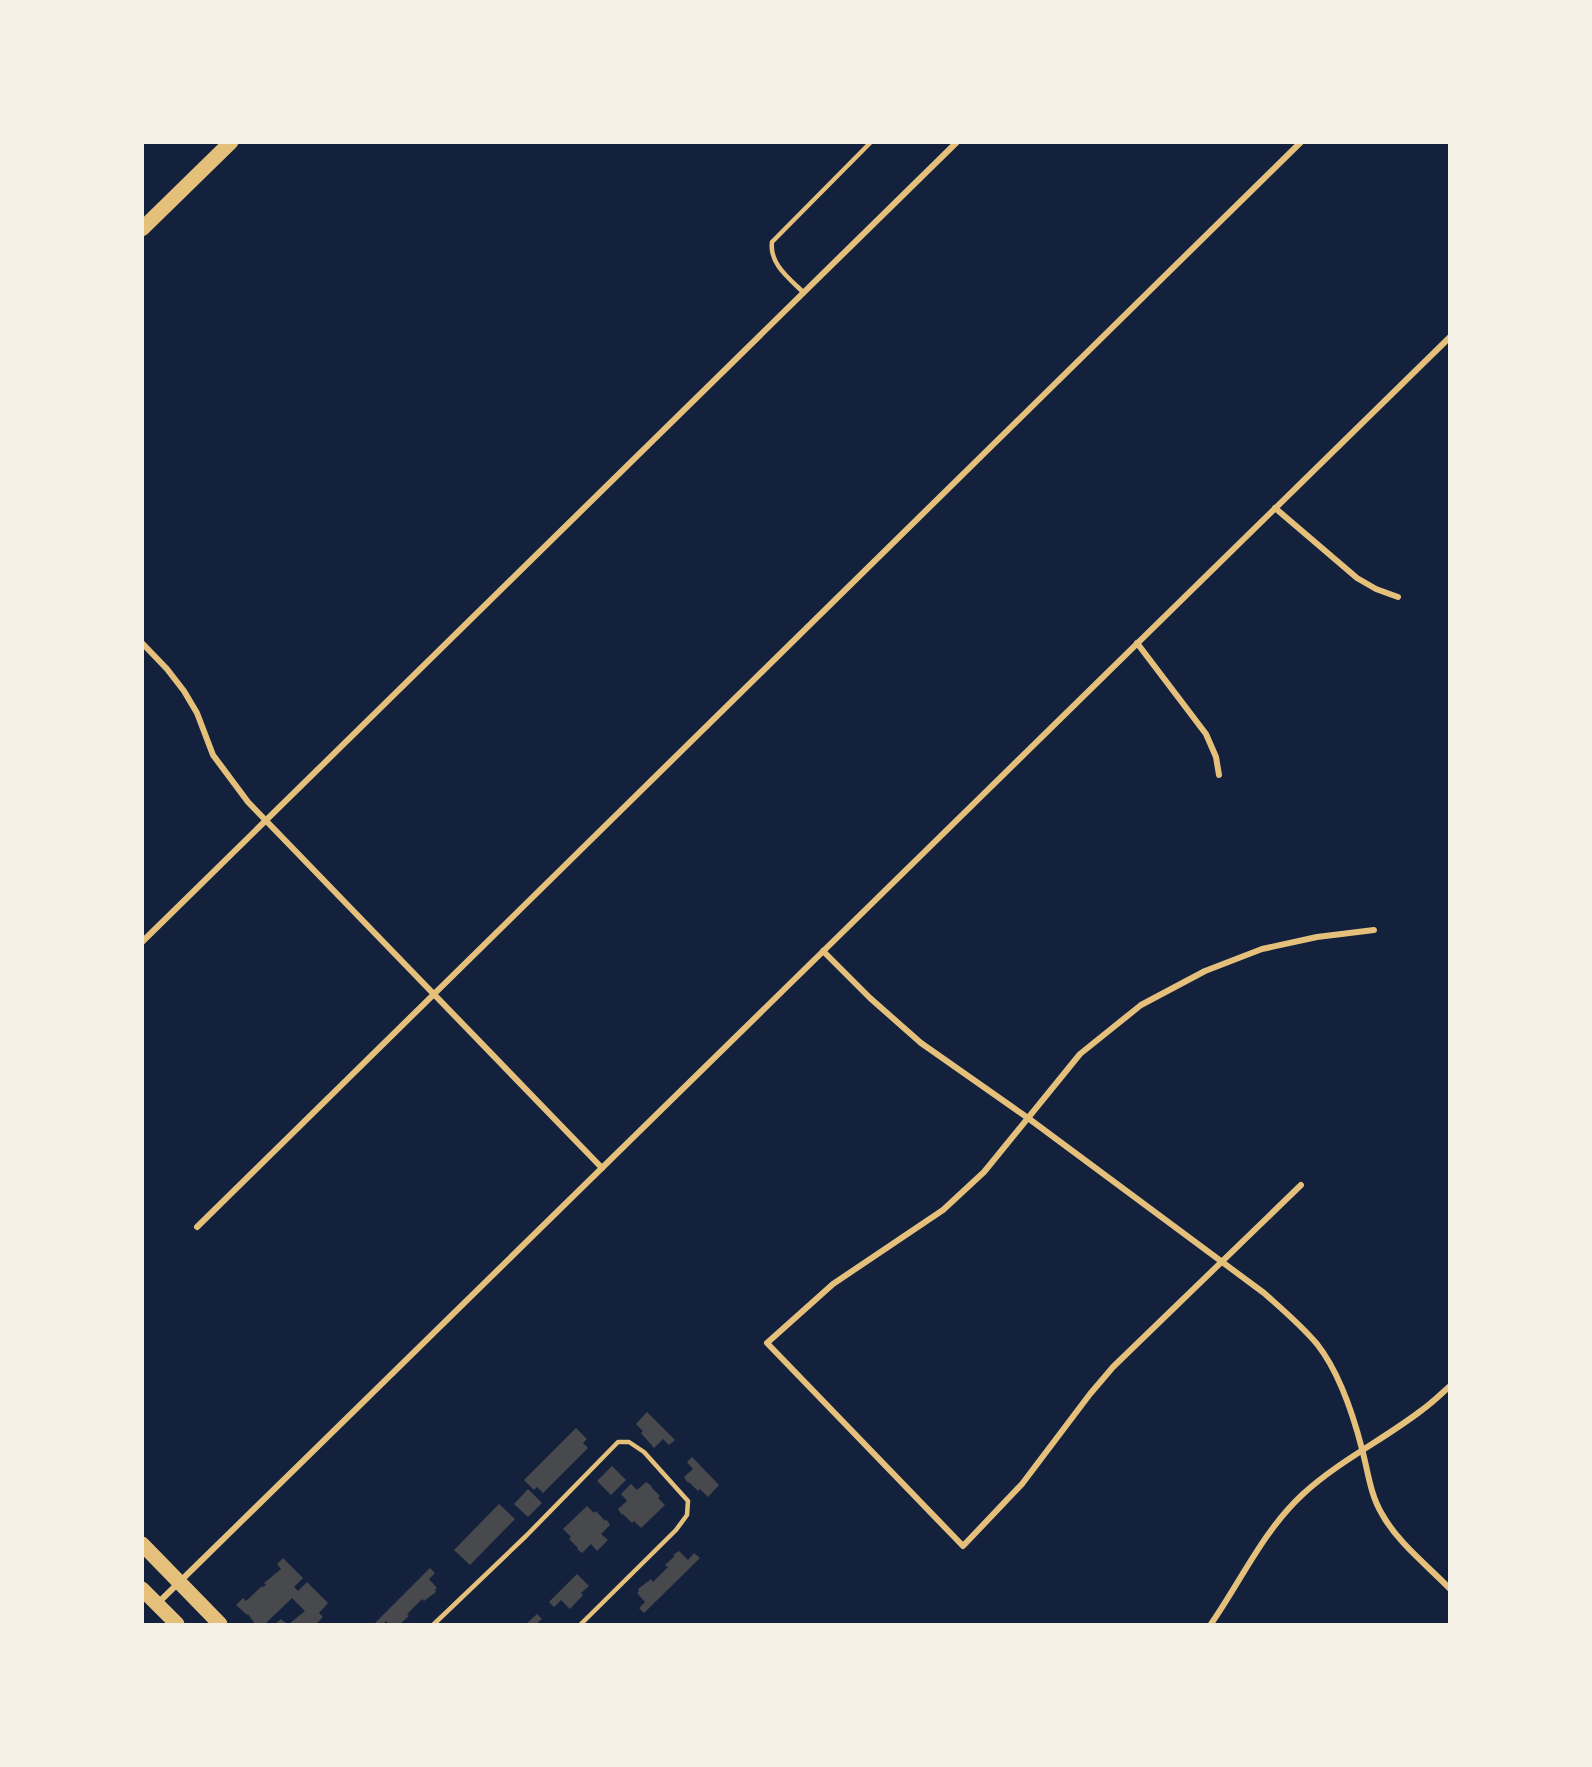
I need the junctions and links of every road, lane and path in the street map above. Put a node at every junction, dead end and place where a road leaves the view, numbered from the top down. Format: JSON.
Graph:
{"nodes":[{"id":1,"x":231,"y":142,"type":"edge"},
{"id":2,"x":871,"y":142,"type":"edge"},
{"id":3,"x":957,"y":142,"type":"edge"},
{"id":4,"x":1301,"y":142,"type":"edge"},
{"id":5,"x":142,"y":229,"type":"edge"},
{"id":6,"x":804,"y":293,"type":"junction"},
{"id":7,"x":1449,"y":338,"type":"edge"},
{"id":8,"x":1275,"y":508,"type":"junction"},
{"id":9,"x":1398,"y":597,"type":"dead end"},
{"id":10,"x":142,"y":643,"type":"edge"},
{"id":11,"x":1137,"y":643,"type":"junction"},
{"id":12,"x":1219,"y":775,"type":"dead end"},
{"id":13,"x":266,"y":821,"type":"junction"},
{"id":14,"x":1374,"y":930,"type":"dead end"},
{"id":15,"x":142,"y":942,"type":"edge"},
{"id":16,"x":823,"y":951,"type":"junction"},
{"id":17,"x":433,"y":994,"type":"junction"},
{"id":18,"x":1028,"y":1118,"type":"junction"},
{"id":19,"x":602,"y":1168,"type":"junction"},
{"id":20,"x":1300,"y":1185,"type":"dead end"},
{"id":21,"x":197,"y":1227,"type":"dead end"},
{"id":22,"x":1220,"y":1261,"type":"junction"},
{"id":23,"x":1449,"y":1386,"type":"edge"},
{"id":24,"x":1363,"y":1450,"type":"junction"},
{"id":25,"x":142,"y":1544,"type":"edge"},
{"id":26,"x":179,"y":1582,"type":"junction"},
{"id":27,"x":142,"y":1589,"type":"edge"},
{"id":28,"x":1449,"y":1589,"type":"edge"},
{"id":29,"x":157,"y":1604,"type":"junction"},
{"id":30,"x":177,"y":1624,"type":"edge"},
{"id":31,"x":220,"y":1624,"type":"edge"},
{"id":32,"x":434,"y":1624,"type":"edge"},
{"id":33,"x":581,"y":1624,"type":"edge"},
{"id":34,"x":1211,"y":1624,"type":"edge"}],
"edges":[{"from":1,"to":5,"type":"main road"},
{"from":2,"to":6,"type":"lane"},
{"from":3,"to":6,"type":"street"},
{"from":4,"to":17,"type":"street"},
{"from":6,"to":13,"type":"street"},
{"from":7,"to":8,"type":"street"},
{"from":8,"to":9,"type":"street"},
{"from":8,"to":11,"type":"street"},
{"from":10,"to":13,"type":"street"},
{"from":11,"to":12,"type":"street"},
{"from":11,"to":16,"type":"street"},
{"from":13,"to":15,"type":"street"},
{"from":13,"to":17,"type":"street"},
{"from":14,"to":18,"type":"street"},
{"from":16,"to":18,"type":"street"},
{"from":16,"to":19,"type":"street"},
{"from":17,"to":19,"type":"street"},
{"from":17,"to":21,"type":"street"},
{"from":18,"to":22,"type":"street"},
{"from":18,"to":22,"type":"street"},
{"from":19,"to":26,"type":"street"},
{"from":20,"to":22,"type":"street"},
{"from":22,"to":24,"type":"street"},
{"from":23,"to":24,"type":"street"},
{"from":24,"to":28,"type":"street"},
{"from":24,"to":34,"type":"street"},
{"from":25,"to":26,"type":"main road"},
{"from":26,"to":29,"type":"street"},
{"from":26,"to":31,"type":"main road"},
{"from":27,"to":29,"type":"main road"},
{"from":29,"to":30,"type":"main road"},
{"from":32,"to":33,"type":"lane"}]}
